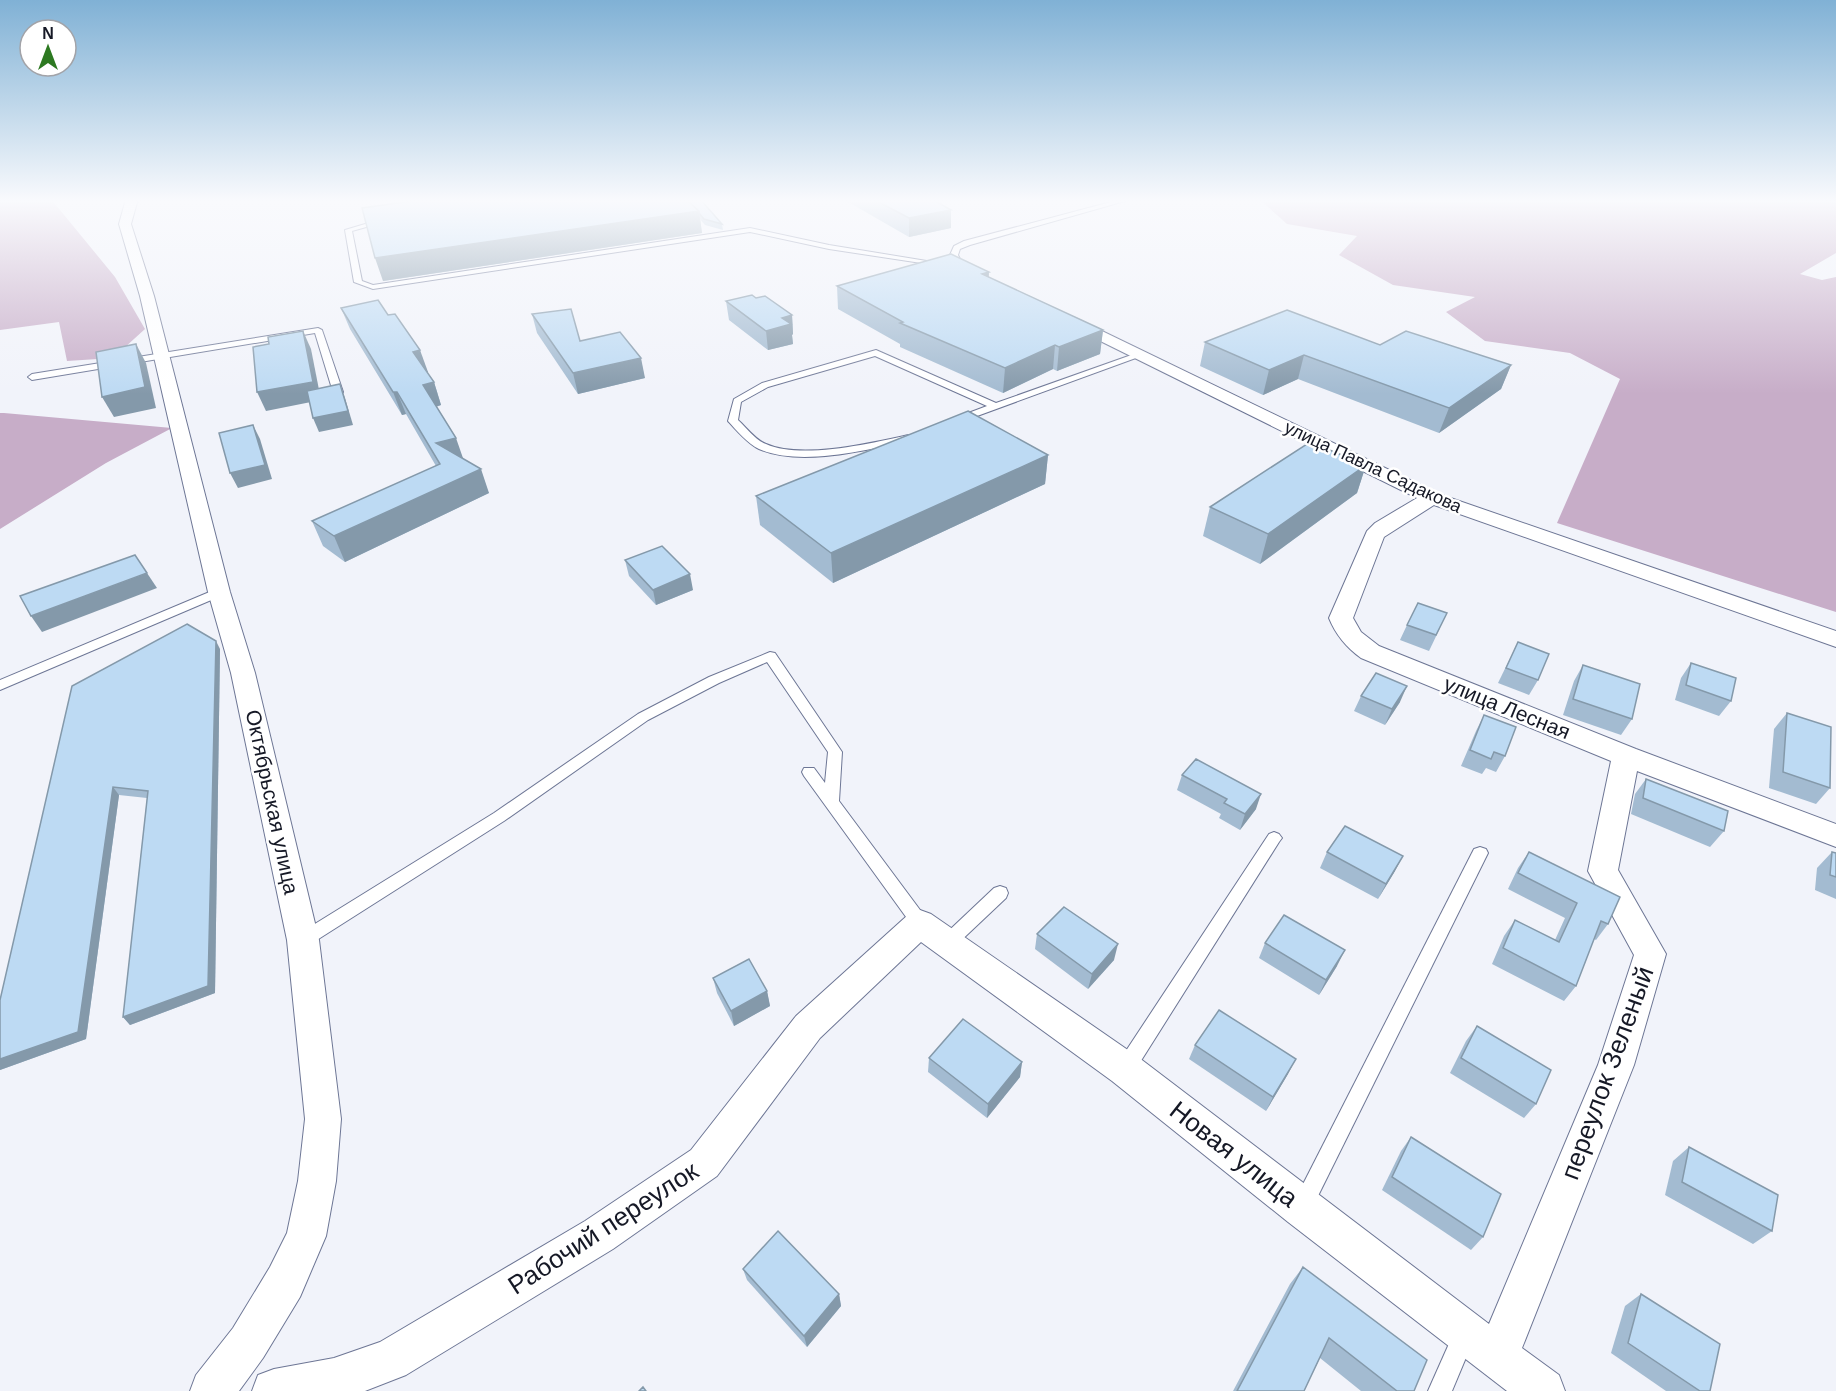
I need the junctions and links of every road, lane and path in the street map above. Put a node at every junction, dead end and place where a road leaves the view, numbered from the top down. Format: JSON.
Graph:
{"nodes":[{"id":1,"x":137,"y":264,"type":"edge"},
{"id":2,"x":355,"y":264,"type":"edge"},
{"id":3,"x":524,"y":264,"type":"edge"},
{"id":4,"x":938,"y":264,"type":"edge"},
{"id":5,"x":960,"y":266,"type":"joint"},
{"id":6,"x":982,"y":277,"type":"edge"},
{"id":7,"x":1055,"y":314,"type":"edge"},
{"id":8,"x":161,"y":354,"type":"junction"},
{"id":9,"x":1140,"y":355,"type":"junction"},
{"id":10,"x":32,"y":377,"type":"dead end"},
{"id":11,"x":338,"y":392,"type":"edge"},
{"id":12,"x":996,"y":406,"type":"junction"},
{"id":13,"x":952,"y":422,"type":"edge"},
{"id":14,"x":920,"y":434,"type":"edge"},
{"id":15,"x":1432,"y":498,"type":"junction"},
{"id":16,"x":219,"y":592,"type":"junction"},
{"id":17,"x":1836,"y":639,"type":"edge"},
{"id":18,"x":0,"y":685,"type":"edge"},
{"id":19,"x":1626,"y":756,"type":"junction"},
{"id":20,"x":809,"y":772,"type":"dead end"},
{"id":21,"x":831,"y":802,"type":"junction"},
{"id":22,"x":1836,"y":836,"type":"edge"},
{"id":23,"x":1274,"y":838,"type":"dead end"},
{"id":24,"x":1480,"y":853,"type":"dead end"},
{"id":25,"x":1000,"y":893,"type":"dead end"},
{"id":26,"x":933,"y":934,"type":"junction"},
{"id":27,"x":303,"y":940,"type":"junction"},
{"id":28,"x":1125,"y":1069,"type":"junction"},
{"id":29,"x":1302,"y":1208,"type":"junction"},
{"id":30,"x":1467,"y":1331,"type":"junction"},
{"id":31,"x":1498,"y":1355,"type":"junction"},
{"id":32,"x":212,"y":1391,"type":"edge"},
{"id":33,"x":274,"y":1391,"type":"edge"},
{"id":34,"x":1440,"y":1391,"type":"edge"},
{"id":35,"x":1543,"y":1391,"type":"edge"}],
"edges":[{"from":1,"to":8,"type":"street","name":"Октябрьская улица"},
{"from":2,"to":3,"type":"lane"},
{"from":4,"to":5,"type":"lane"},
{"from":5,"to":6,"type":"street"},
{"from":7,"to":9,"type":"street","name":"улица Павла Садакова"},
{"from":8,"to":10,"type":"lane"},
{"from":8,"to":11,"type":"lane"},
{"from":8,"to":16,"type":"street","name":"Октябрьская улица"},
{"from":9,"to":12,"type":"lane"},
{"from":9,"to":15,"type":"street","name":"улица Павла Садакова"},
{"from":12,"to":13,"type":"lane"},
{"from":12,"to":14,"type":"lane"},
{"from":15,"to":17,"type":"street","name":"улица Павла Садакова"},
{"from":15,"to":19,"type":"street","name":"улица Лесная"},
{"from":16,"to":18,"type":"lane"},
{"from":16,"to":27,"type":"street","name":"Октябрьская улица"},
{"from":19,"to":22,"type":"street","name":"улица Лесная"},
{"from":19,"to":31,"type":"street","name":"переулок Зеленый"},
{"from":20,"to":21,"type":"lane"},
{"from":21,"to":26,"type":"lane"},
{"from":21,"to":27,"type":"lane"},
{"from":23,"to":28,"type":"lane"},
{"from":24,"to":29,"type":"lane"},
{"from":25,"to":26,"type":"lane"},
{"from":26,"to":28,"type":"street","name":"Новая улица"},
{"from":26,"to":33,"type":"street","name":"Рабочий переулок"},
{"from":27,"to":32,"type":"street","name":"Октябрьская улица"},
{"from":28,"to":29,"type":"street","name":"Новая улица"},
{"from":29,"to":30,"type":"street","name":"Новая улица"},
{"from":30,"to":31,"type":"street","name":"Новая улица"},
{"from":30,"to":34,"type":"lane"},
{"from":31,"to":35,"type":"street","name":"Новая улица"}]}
